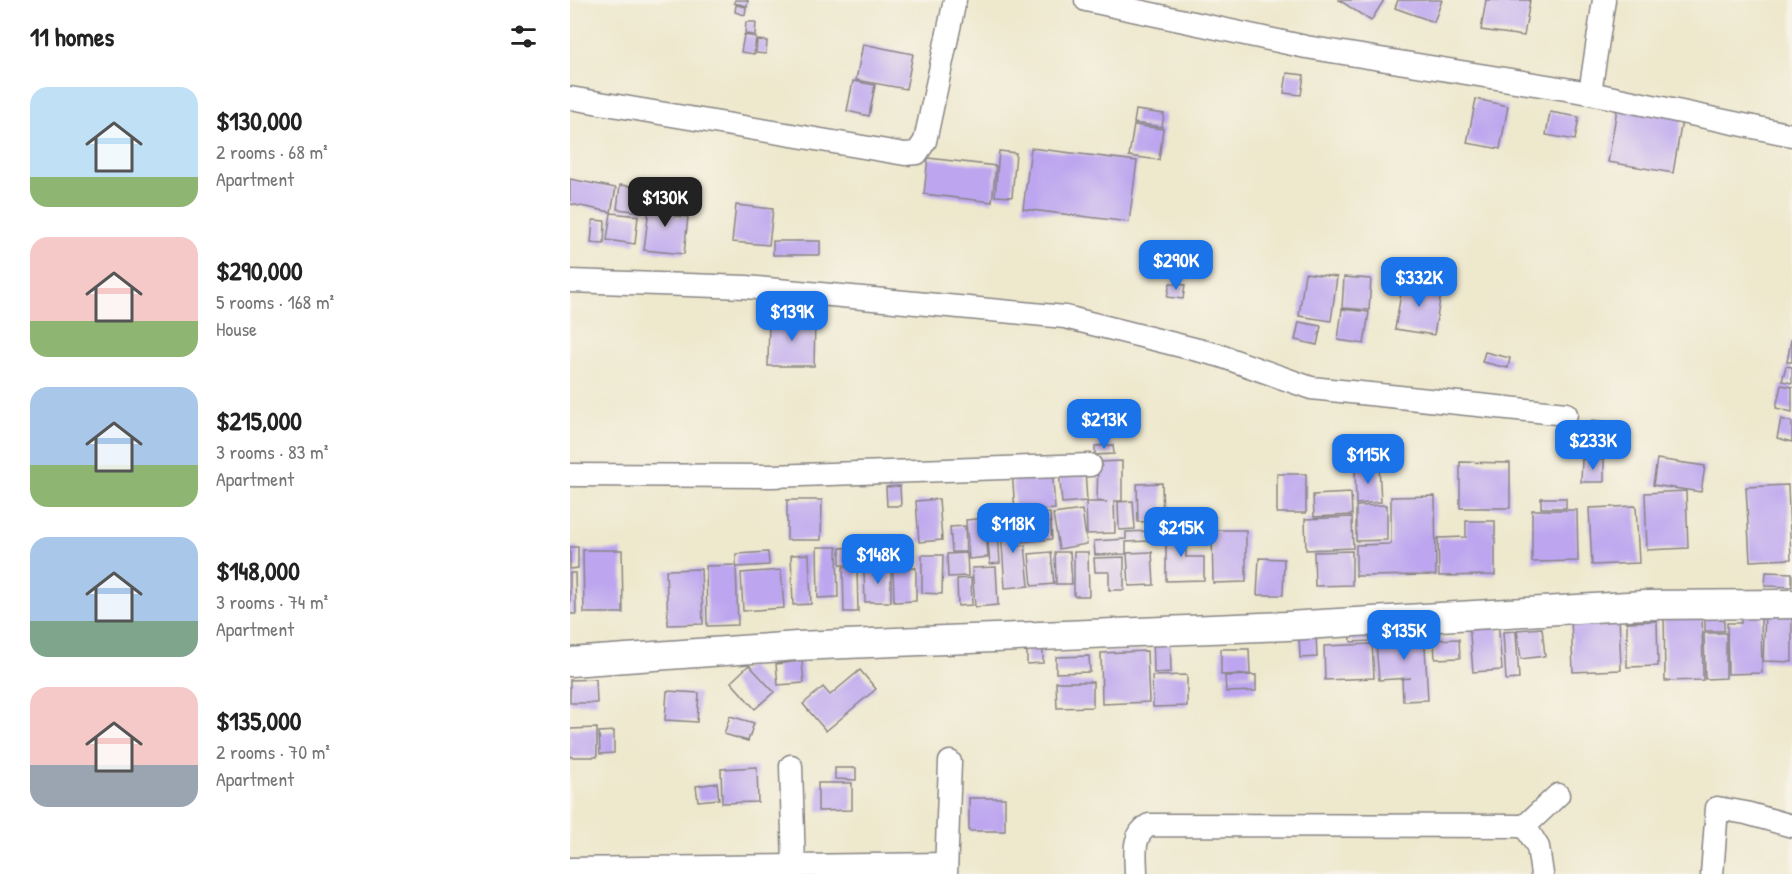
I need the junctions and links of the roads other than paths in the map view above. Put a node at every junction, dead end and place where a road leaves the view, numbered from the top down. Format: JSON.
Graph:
{"nodes":[{"id":1,"x":955,"y":0,"type":"edge"},
{"id":2,"x":1086,"y":0,"type":"edge"},
{"id":3,"x":1604,"y":0,"type":"edge"},
{"id":4,"x":1590,"y":93,"type":"junction"},
{"id":5,"x":570,"y":98,"type":"edge"},
{"id":6,"x":1792,"y":135,"type":"edge"},
{"id":7,"x":570,"y":281,"type":"edge"},
{"id":8,"x":1566,"y":414,"type":"dead end"},
{"id":9,"x":1090,"y":465,"type":"dead end"},
{"id":10,"x":570,"y":475,"type":"edge"},
{"id":11,"x":1792,"y":604,"type":"edge"},
{"id":12,"x":570,"y":662,"type":"edge"},
{"id":13,"x":950,"y":762,"type":"dead end"},
{"id":14,"x":791,"y":765,"type":"dead end"},
{"id":15,"x":1558,"y":795,"type":"dead end"},
{"id":16,"x":1525,"y":826,"type":"junction"},
{"id":17,"x":1792,"y":826,"type":"edge"},
{"id":18,"x":794,"y":866,"type":"junction"},
{"id":19,"x":570,"y":869,"type":"edge"},
{"id":20,"x":946,"y":869,"type":"edge"},
{"id":21,"x":1136,"y":874,"type":"edge"},
{"id":22,"x":1542,"y":874,"type":"edge"},
{"id":23,"x":1712,"y":874,"type":"edge"}],
"edges":[{"from":1,"to":5,"type":"street"},
{"from":2,"to":4,"type":"street"},
{"from":3,"to":4,"type":"street"},
{"from":4,"to":6,"type":"street"},
{"from":7,"to":8,"type":"street"},
{"from":9,"to":10,"type":"street"},
{"from":11,"to":12,"type":"main road"},
{"from":13,"to":20,"type":"street"},
{"from":14,"to":18,"type":"street"},
{"from":15,"to":16,"type":"street"},
{"from":16,"to":21,"type":"street"},
{"from":16,"to":22,"type":"street"},
{"from":17,"to":23,"type":"street"},
{"from":18,"to":19,"type":"street"},
{"from":18,"to":20,"type":"street"}]}
